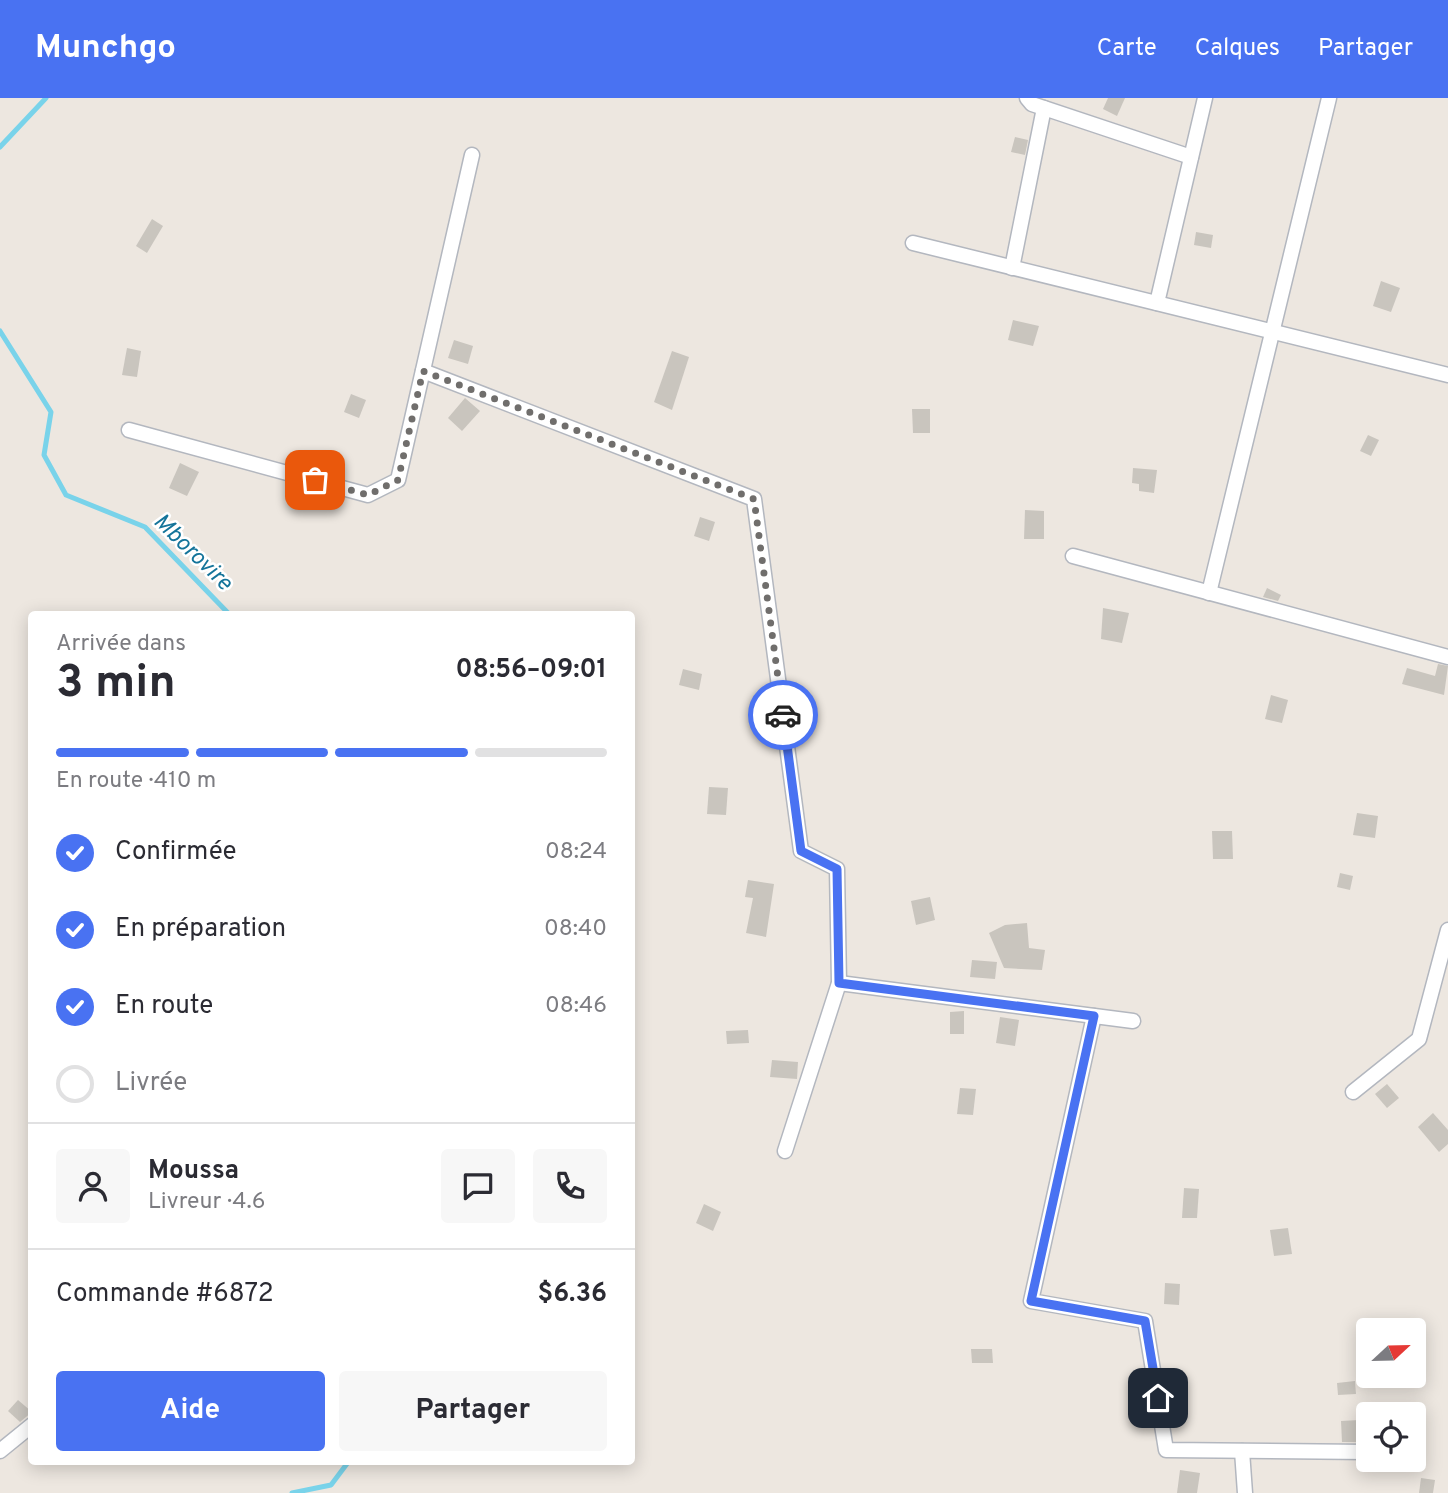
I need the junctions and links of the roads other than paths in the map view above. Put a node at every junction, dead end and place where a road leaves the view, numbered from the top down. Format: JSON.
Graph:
{"nodes":[{"id":1,"x":1027,"y":98,"type":"edge"},
{"id":2,"x":1205,"y":98,"type":"edge"},
{"id":3,"x":1329,"y":98,"type":"edge"},
{"id":4,"x":1045,"y":108,"type":"junction"},
{"id":5,"x":472,"y":155,"type":"dead end"},
{"id":6,"x":1191,"y":156,"type":"junction"},
{"id":7,"x":913,"y":243,"type":"dead end"},
{"id":8,"x":1012,"y":268,"type":"junction"},
{"id":9,"x":1157,"y":303,"type":"junction"},
{"id":10,"x":1273,"y":332,"type":"junction"},
{"id":11,"x":423,"y":371,"type":"junction"},
{"id":12,"x":1448,"y":375,"type":"edge"},
{"id":13,"x":129,"y":430,"type":"dead end"},
{"id":14,"x":1073,"y":556,"type":"dead end"},
{"id":15,"x":1209,"y":593,"type":"junction"},
{"id":16,"x":1448,"y":657,"type":"edge"},
{"id":17,"x":1448,"y":930,"type":"edge"},
{"id":18,"x":839,"y":983,"type":"junction"},
{"id":19,"x":1094,"y":1016,"type":"junction"},
{"id":20,"x":1133,"y":1021,"type":"dead end"},
{"id":21,"x":1353,"y":1092,"type":"dead end"},
{"id":22,"x":785,"y":1151,"type":"dead end"},
{"id":23,"x":28,"y":1427,"type":"edge"},
{"id":24,"x":0,"y":1451,"type":"edge"},
{"id":25,"x":1242,"y":1451,"type":"junction"},
{"id":26,"x":1356,"y":1452,"type":"edge"},
{"id":27,"x":1245,"y":1493,"type":"edge"}],
"edges":[{"from":1,"to":4,"type":"street"},
{"from":2,"to":6,"type":"street"},
{"from":3,"to":10,"type":"street"},
{"from":4,"to":6,"type":"street"},
{"from":4,"to":8,"type":"street"},
{"from":5,"to":11,"type":"street"},
{"from":6,"to":9,"type":"street"},
{"from":7,"to":8,"type":"street"},
{"from":8,"to":9,"type":"street"},
{"from":9,"to":10,"type":"street"},
{"from":10,"to":12,"type":"street"},
{"from":10,"to":15,"type":"street"},
{"from":11,"to":13,"type":"street"},
{"from":11,"to":18,"type":"street"},
{"from":14,"to":15,"type":"street"},
{"from":15,"to":16,"type":"street"},
{"from":17,"to":21,"type":"street"},
{"from":18,"to":19,"type":"street"},
{"from":18,"to":22,"type":"street"},
{"from":19,"to":20,"type":"street"},
{"from":19,"to":25,"type":"street"},
{"from":23,"to":24,"type":"street"},
{"from":25,"to":26,"type":"street"},
{"from":25,"to":27,"type":"street"}]}
